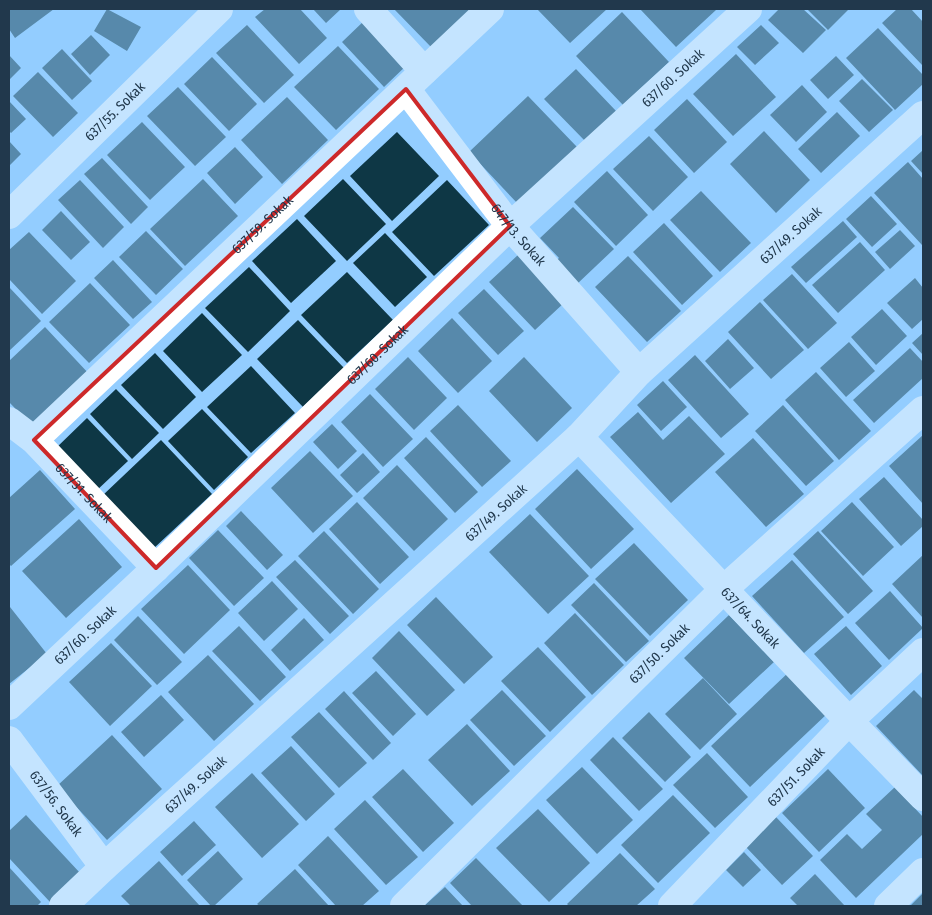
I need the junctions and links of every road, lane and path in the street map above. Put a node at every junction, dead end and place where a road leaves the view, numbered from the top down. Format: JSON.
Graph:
{"nodes":[{"id":1,"x":219,"y":9,"type":"edge"},
{"id":2,"x":368,"y":9,"type":"edge"},
{"id":3,"x":490,"y":9,"type":"edge"},
{"id":4,"x":748,"y":9,"type":"edge"},
{"id":5,"x":415,"y":80,"type":"junction"},
{"id":6,"x":923,"y":115,"type":"edge"},
{"id":7,"x":9,"y":215,"type":"edge"},
{"id":8,"x":510,"y":226,"type":"junction"},
{"id":9,"x":639,"y":372,"type":"junction"},
{"id":10,"x":923,"y":410,"type":"edge"},
{"id":11,"x":9,"y":420,"type":"edge"},
{"id":12,"x":579,"y":436,"type":"junction"},
{"id":13,"x":34,"y":440,"type":"junction"},
{"id":14,"x":156,"y":568,"type":"junction"},
{"id":15,"x":724,"y":589,"type":"junction"},
{"id":16,"x":923,"y":652,"type":"edge"},
{"id":17,"x":9,"y":706,"type":"edge"},
{"id":18,"x":849,"y":721,"type":"junction"},
{"id":19,"x":9,"y":740,"type":"edge"},
{"id":20,"x":923,"y":797,"type":"edge"},
{"id":21,"x":104,"y":867,"type":"junction"},
{"id":22,"x":923,"y":872,"type":"edge"},
{"id":23,"x":63,"y":906,"type":"edge"},
{"id":24,"x":404,"y":906,"type":"edge"},
{"id":25,"x":672,"y":906,"type":"edge"},
{"id":26,"x":888,"y":906,"type":"edge"}],
"edges":[{"from":1,"to":7,"type":"street","name":"637/55. Sokak"},
{"from":2,"to":5,"type":"street","name":"647/13. Sokak"},
{"from":3,"to":5,"type":"street","name":"637/59. Sokak"},
{"from":4,"to":8,"type":"street","name":"637/60. Sokak"},
{"from":5,"to":8,"type":"street","name":"647/13. Sokak"},
{"from":5,"to":13,"type":"street","name":"637/59. Sokak"},
{"from":6,"to":9,"type":"street","name":"637/49. Sokak"},
{"from":8,"to":9,"type":"street","name":"647/13. Sokak"},
{"from":8,"to":14,"type":"street","name":"637/60. Sokak"},
{"from":9,"to":12,"type":"street","name":"637/49. Sokak"},
{"from":10,"to":15,"type":"street","name":"637/50. Sokak"},
{"from":11,"to":13,"type":"street","name":"637/31. Sokak"},
{"from":12,"to":15,"type":"street","name":"637/64. Sokak"},
{"from":12,"to":21,"type":"street","name":"637/49. Sokak"},
{"from":13,"to":14,"type":"street","name":"637/31. Sokak"},
{"from":14,"to":17,"type":"street","name":"637/60. Sokak"},
{"from":15,"to":18,"type":"street","name":"637/64. Sokak"},
{"from":15,"to":24,"type":"street","name":"637/50. Sokak"},
{"from":16,"to":18,"type":"street","name":"637/51. Sokak"},
{"from":18,"to":20,"type":"street","name":"637/64. Sokak"},
{"from":18,"to":25,"type":"street","name":"637/51. Sokak"},
{"from":19,"to":21,"type":"street","name":"637/56. Sokak"},
{"from":21,"to":23,"type":"street","name":"637/49. Sokak"},
{"from":22,"to":26,"type":"street"}]}
